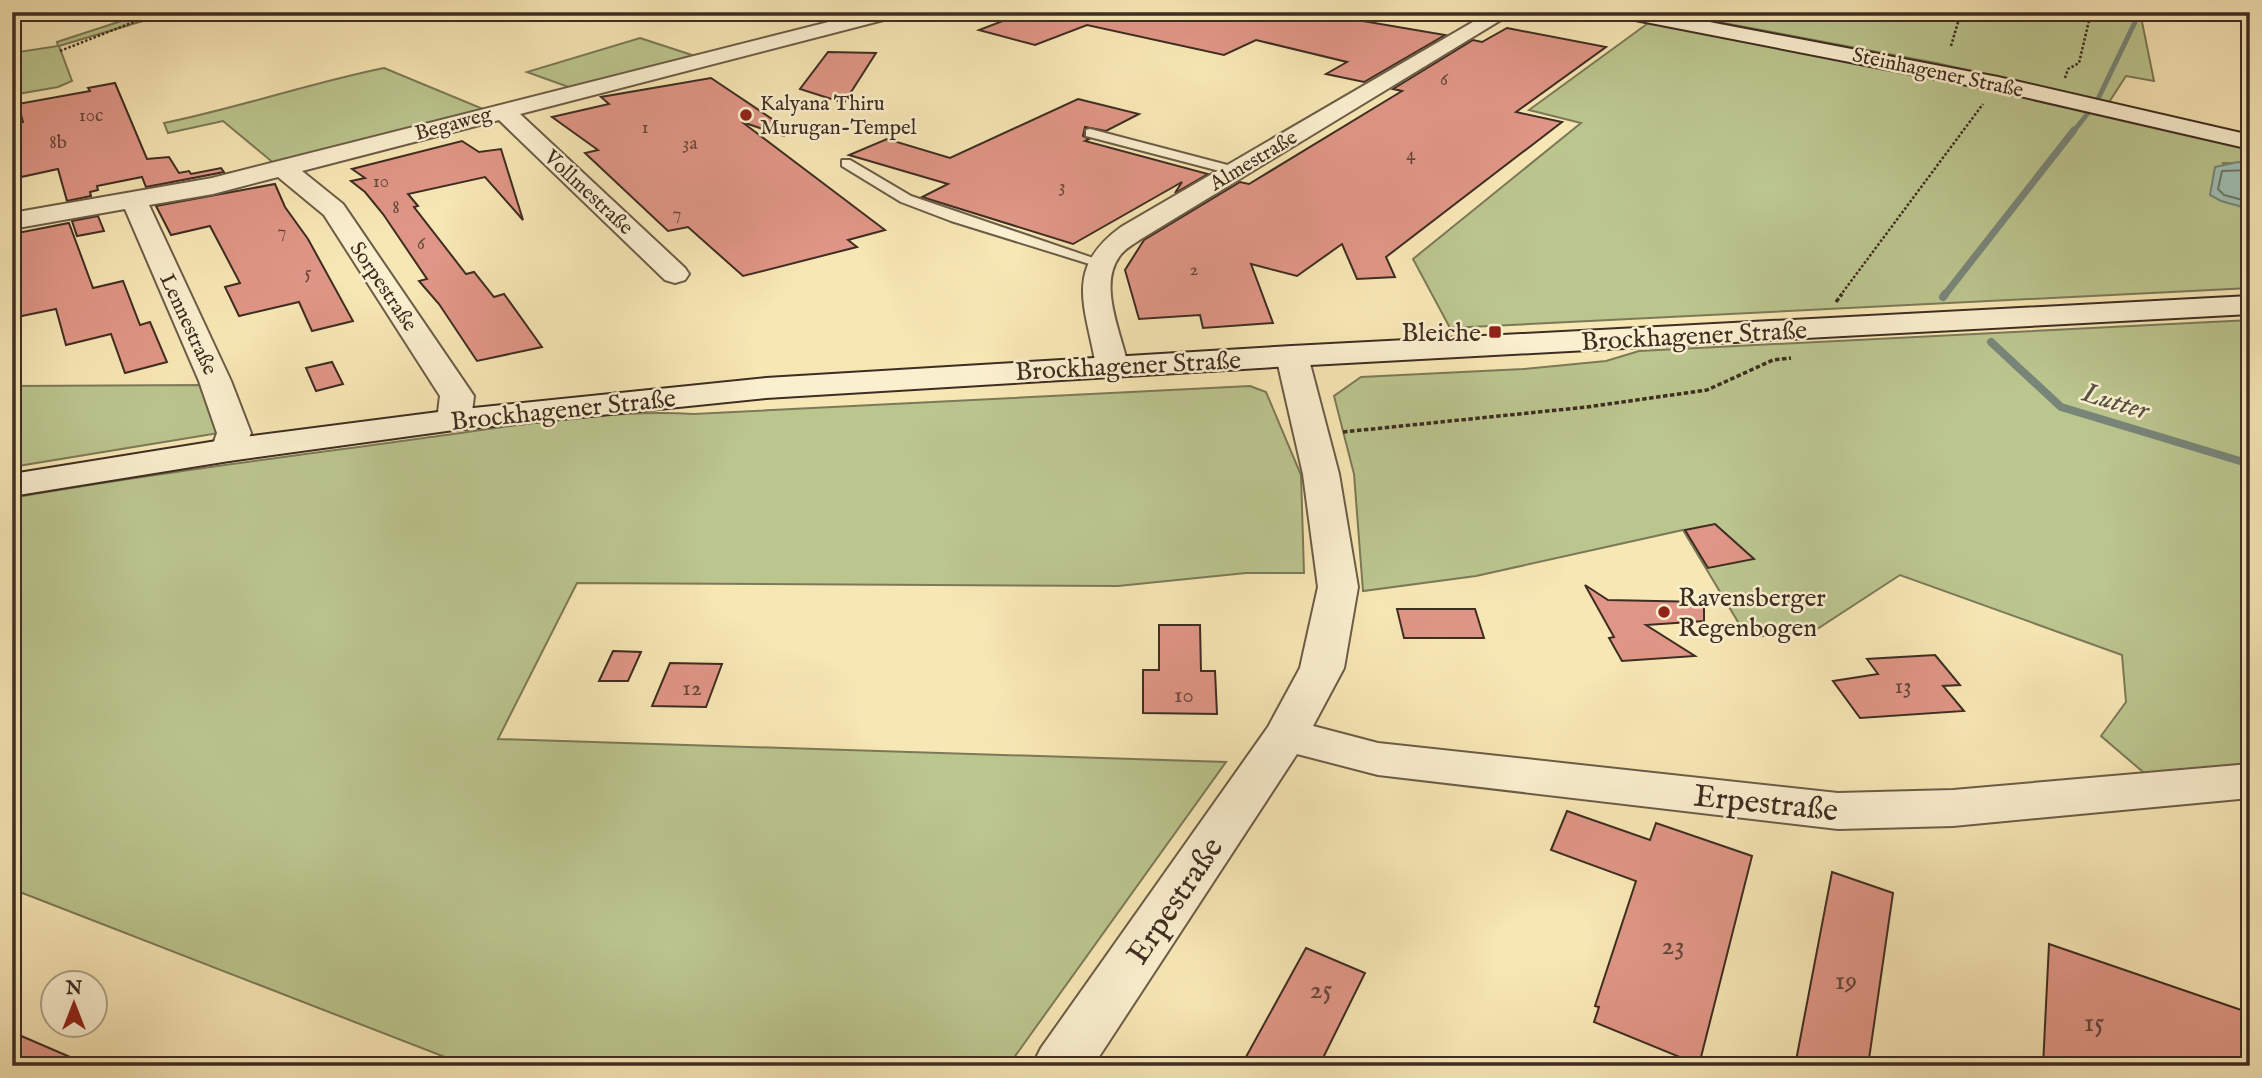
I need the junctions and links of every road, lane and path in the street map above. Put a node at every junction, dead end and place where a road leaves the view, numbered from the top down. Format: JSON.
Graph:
{"nodes":[{"id":1,"x":159,"y":12,"type":"edge"},
{"id":2,"x":892,"y":12,"type":"edge"},
{"id":3,"x":1504,"y":12,"type":"edge"},
{"id":4,"x":1625,"y":12,"type":"edge"},
{"id":5,"x":1961,"y":12,"type":"edge"},
{"id":6,"x":2091,"y":12,"type":"edge"},
{"id":7,"x":1951,"y":46,"type":"dead end"},
{"id":8,"x":60,"y":51,"type":"dead end"},
{"id":9,"x":2064,"y":80,"type":"dead end"},
{"id":10,"x":1998,"y":84,"type":"junction"},
{"id":11,"x":502,"y":110,"type":"junction"},
{"id":12,"x":1090,"y":133,"type":"dead end"},
{"id":13,"x":2250,"y":142,"type":"edge"},
{"id":14,"x":846,"y":163,"type":"dead end"},
{"id":15,"x":283,"y":168,"type":"junction"},
{"id":16,"x":1235,"y":172,"type":"junction"},
{"id":17,"x":134,"y":200,"type":"junction"},
{"id":18,"x":12,"y":220,"type":"edge"},
{"id":19,"x":1101,"y":263,"type":"junction"},
{"id":20,"x":675,"y":274,"type":"dead end"},
{"id":21,"x":2250,"y":305,"type":"edge"},
{"id":22,"x":1830,"y":328,"type":"junction"},
{"id":23,"x":1292,"y":356,"type":"junction"},
{"id":24,"x":1112,"y":366,"type":"junction"},
{"id":25,"x":454,"y":420,"type":"junction"},
{"id":26,"x":1311,"y":435,"type":"junction"},
{"id":27,"x":229,"y":450,"type":"junction"},
{"id":28,"x":12,"y":485,"type":"edge"},
{"id":29,"x":1286,"y":735,"type":"junction"},
{"id":30,"x":2250,"y":781,"type":"edge"},
{"id":31,"x":1061,"y":1066,"type":"edge"}],
"edges":[{"from":1,"to":8,"type":"path"},
{"from":2,"to":11,"type":"street","name":"Begaweg"},
{"from":3,"to":16,"type":"street","name":"Almestraße"},
{"from":4,"to":10,"type":"street","name":"Steinhagener Straße"},
{"from":5,"to":7,"type":"path"},
{"from":6,"to":9,"type":"path"},
{"from":10,"to":13,"type":"street","name":"Steinhagener Straße"},
{"from":10,"to":22,"type":"path"},
{"from":11,"to":15,"type":"street","name":"Begaweg"},
{"from":11,"to":20,"type":"street","name":"Vollmestraße"},
{"from":12,"to":16,"type":"lane"},
{"from":14,"to":19,"type":"lane"},
{"from":15,"to":17,"type":"street","name":"Begaweg"},
{"from":15,"to":25,"type":"street","name":"Sorpestraße"},
{"from":16,"to":19,"type":"street","name":"Almestraße"},
{"from":17,"to":18,"type":"street","name":"Begaweg"},
{"from":17,"to":27,"type":"street","name":"Lennestraße"},
{"from":19,"to":24,"type":"street"},
{"from":21,"to":22,"type":"street","name":"Brockhagener Straße"},
{"from":22,"to":23,"type":"street","name":"Brockhagener Straße"},
{"from":22,"to":26,"type":"path"},
{"from":23,"to":24,"type":"street","name":"Brockhagener Straße"},
{"from":23,"to":26,"type":"street","name":"Erpestraße"},
{"from":24,"to":25,"type":"street","name":"Brockhagener Straße"},
{"from":25,"to":27,"type":"street","name":"Brockhagener Straße"},
{"from":26,"to":29,"type":"street","name":"Erpestraße"},
{"from":27,"to":28,"type":"street","name":"Brockhagener Straße"},
{"from":29,"to":30,"type":"street","name":"Erpestraße"},
{"from":29,"to":31,"type":"street","name":"Erpestraße"}]}
